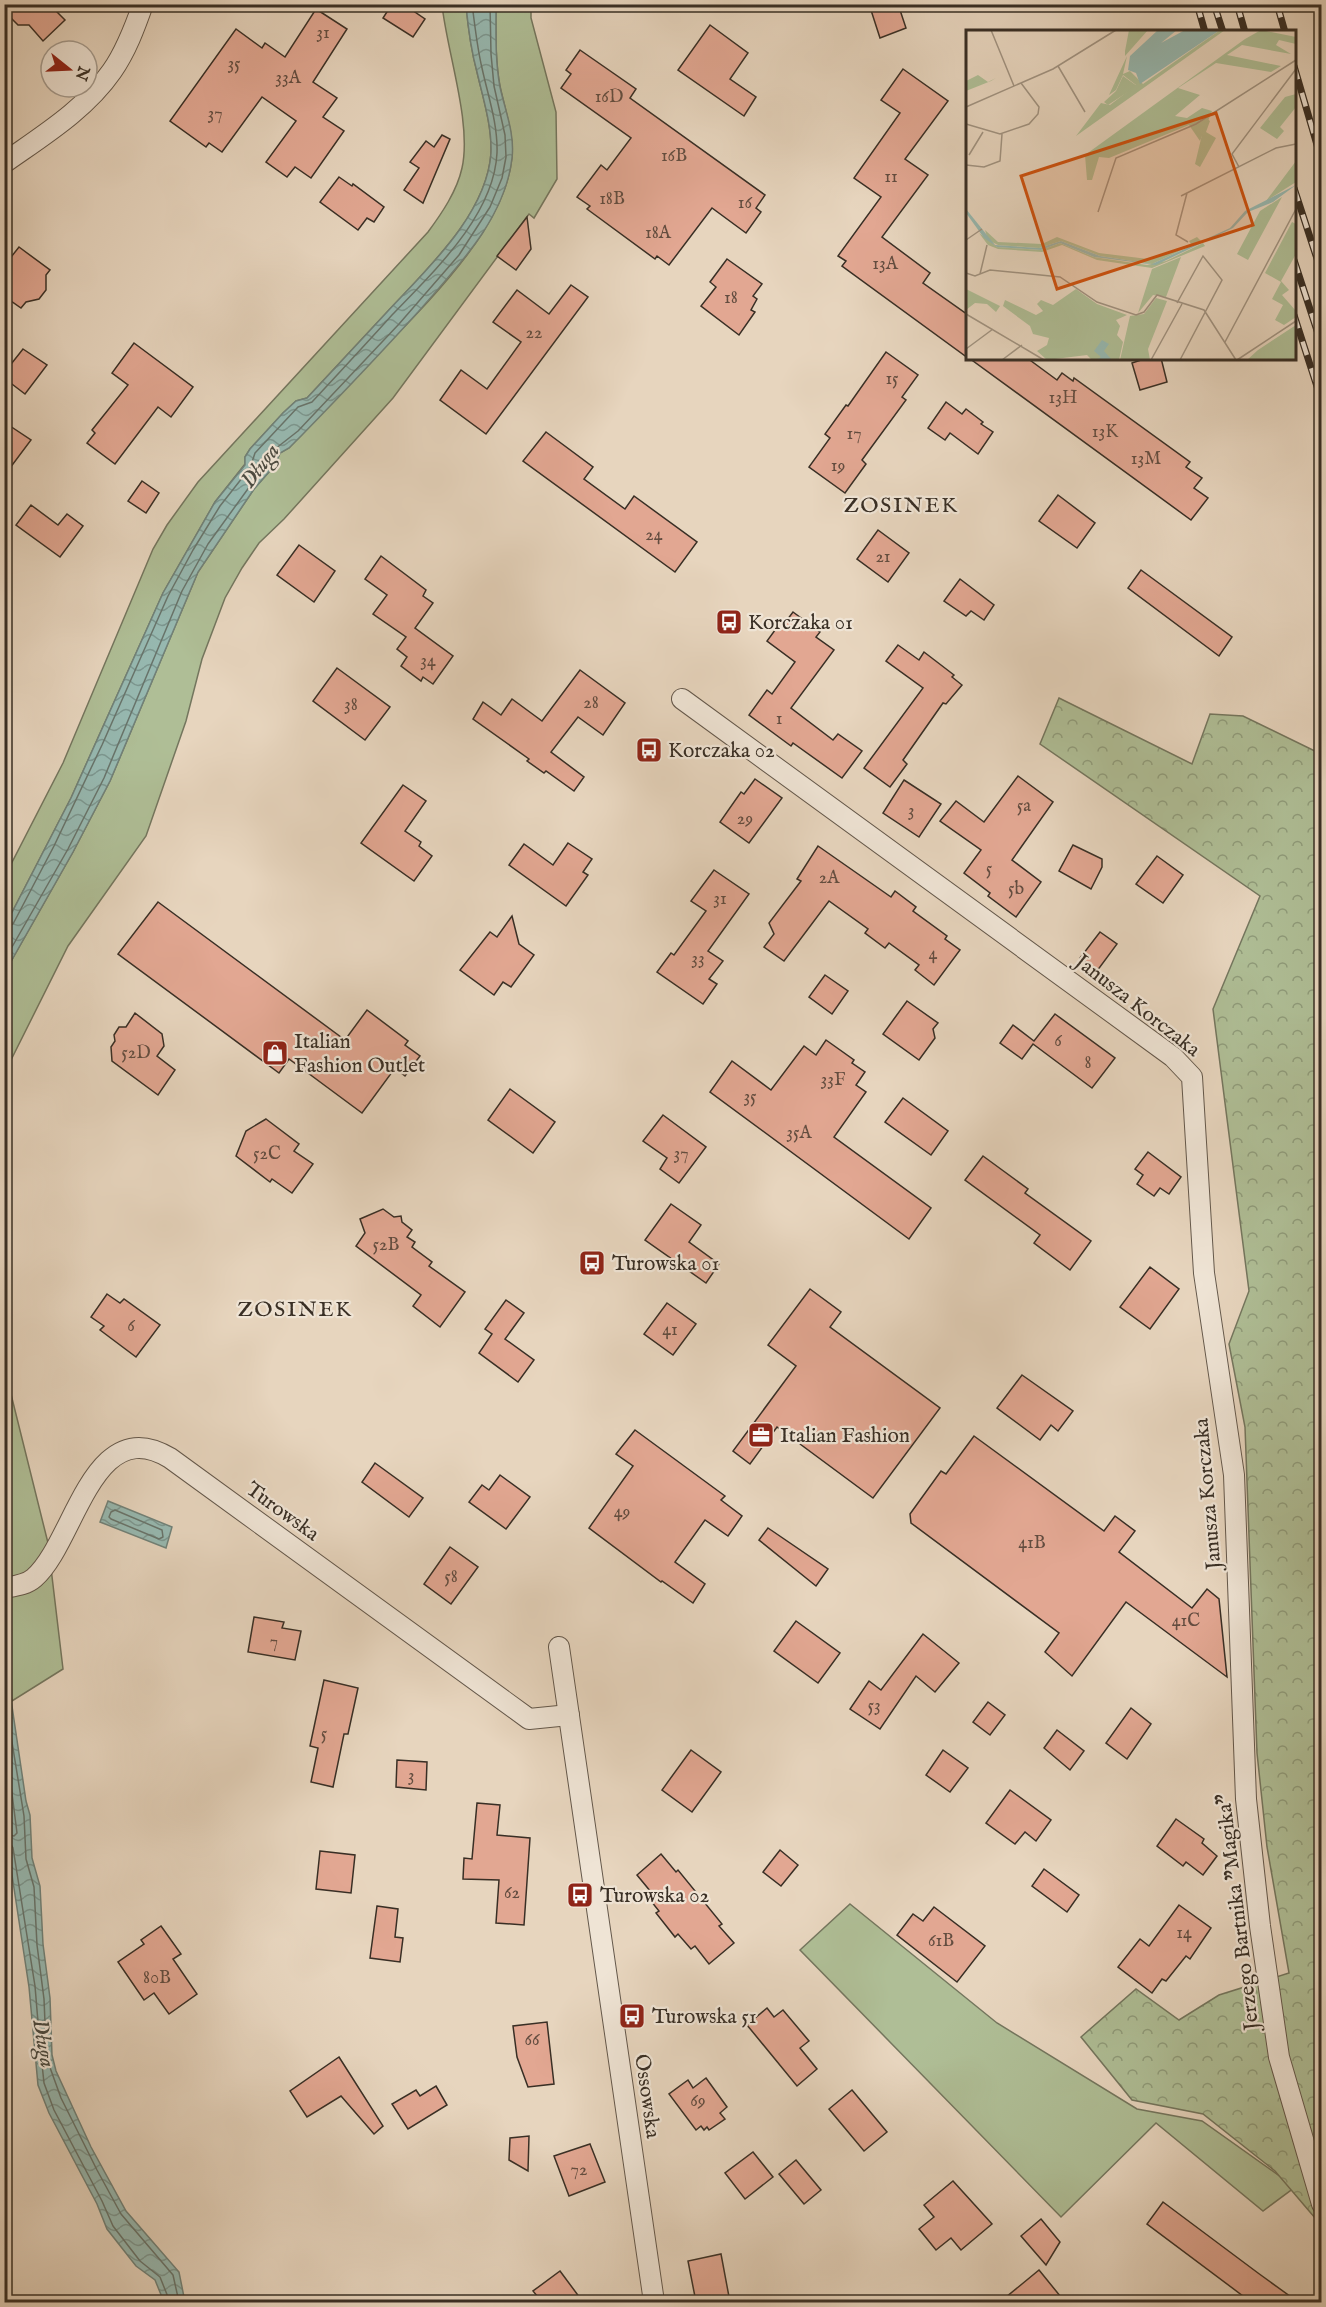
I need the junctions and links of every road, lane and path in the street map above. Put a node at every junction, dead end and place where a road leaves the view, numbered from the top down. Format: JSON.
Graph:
{"nodes":[{"id":1,"x":143,"y":4,"type":"edge"},
{"id":2,"x":4,"y":163,"type":"edge"},
{"id":3,"x":682,"y":699,"type":"dead end"},
{"id":4,"x":11,"y":1587,"type":"edge"},
{"id":5,"x":1240,"y":1607,"type":"joint"},
{"id":6,"x":559,"y":1647,"type":"dead end"},
{"id":7,"x":569,"y":1715,"type":"junction"},
{"id":8,"x":1322,"y":2204,"type":"edge"},
{"id":9,"x":654,"y":2302,"type":"edge"}],
"edges":[{"from":1,"to":2,"type":"street"},
{"from":3,"to":5,"type":"street","name":"Janusza Korczaka"},
{"from":4,"to":7,"type":"street","name":"Turowska"},
{"from":5,"to":8,"type":"street","name":"Jerzego Bartnika \"Magika\""},
{"from":6,"to":7,"type":"street","name":"Ossowska"},
{"from":7,"to":9,"type":"street","name":"Ossowska"}]}
